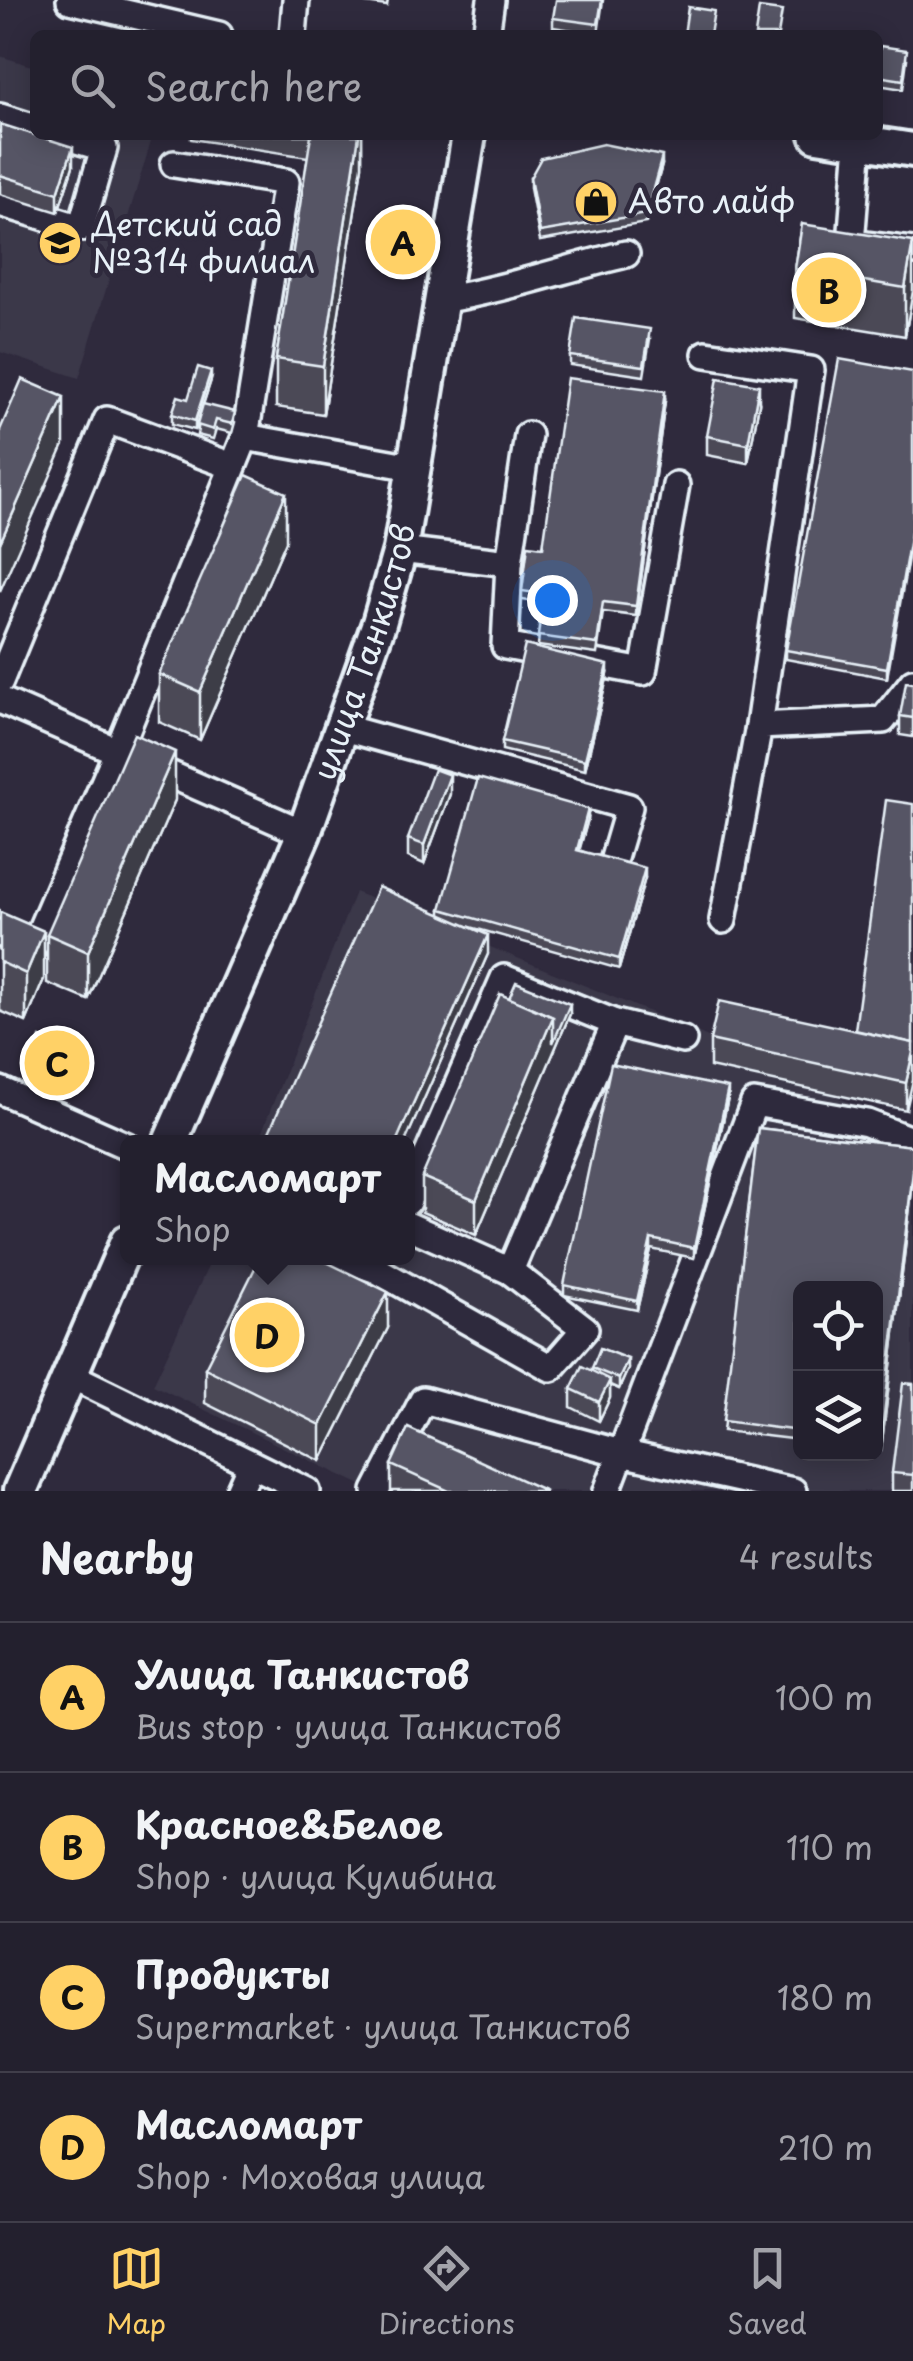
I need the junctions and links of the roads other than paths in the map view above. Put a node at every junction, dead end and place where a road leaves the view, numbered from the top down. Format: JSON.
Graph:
{"nodes":[{"id":1,"x":70,"y":0,"type":"edge"},
{"id":2,"x":296,"y":0,"type":"edge"},
{"id":3,"x":491,"y":0,"type":"edge"},
{"id":4,"x":198,"y":30,"type":"edge"},
{"id":5,"x":293,"y":30,"type":"edge"},
{"id":6,"x":487,"y":30,"type":"edge"},
{"id":7,"x":0,"y":117,"type":"edge"},
{"id":8,"x":30,"y":126,"type":"edge"},
{"id":9,"x":77,"y":140,"type":"edge"},
{"id":10,"x":468,"y":140,"type":"edge"},
{"id":11,"x":847,"y":140,"type":"edge"},
{"id":12,"x":859,"y":142,"type":"junction"},
{"id":13,"x":913,"y":150,"type":"edge"},
{"id":14,"x":174,"y":164,"type":"dead end"},
{"id":15,"x":0,"y":203,"type":"edge"},
{"id":16,"x":913,"y":250,"type":"edge"},
{"id":17,"x":626,"y":254,"type":"dead end"},
{"id":18,"x":440,"y":300,"type":"junction"},
{"id":19,"x":706,"y":354,"type":"dead end"},
{"id":20,"x":528,"y":436,"type":"dead end"},
{"id":21,"x":245,"y":437,"type":"junction"},
{"id":22,"x":232,"y":466,"type":"junction"},
{"id":23,"x":414,"y":467,"type":"junction"},
{"id":24,"x":676,"y":486,"type":"dead end"},
{"id":25,"x":400,"y":550,"type":"junction"},
{"id":26,"x":509,"y":563,"type":"junction"},
{"id":27,"x":0,"y":681,"type":"edge"},
{"id":28,"x":913,"y":682,"type":"edge"},
{"id":29,"x":0,"y":700,"type":"edge"},
{"id":30,"x":758,"y":726,"type":"junction"},
{"id":31,"x":344,"y":728,"type":"junction"},
{"id":32,"x":118,"y":750,"type":"junction"},
{"id":33,"x":304,"y":832,"type":"junction"},
{"id":34,"x":614,"y":858,"type":"edge"},
{"id":35,"x":723,"y":920,"type":"dead end"},
{"id":36,"x":0,"y":934,"type":"edge"},
{"id":37,"x":615,"y":1023,"type":"junction"},
{"id":38,"x":684,"y":1040,"type":"dead end"},
{"id":39,"x":0,"y":1090,"type":"edge"},
{"id":40,"x":173,"y":1135,"type":"edge"},
{"id":41,"x":913,"y":1142,"type":"edge"},
{"id":42,"x":120,"y":1143,"type":"edge"},
{"id":43,"x":415,"y":1184,"type":"edge"},
{"id":44,"x":415,"y":1229,"type":"edge"},
{"id":45,"x":120,"y":1258,"type":"edge"},
{"id":46,"x":382,"y":1265,"type":"edge"},
{"id":47,"x":510,"y":1271,"type":"junction"},
{"id":48,"x":70,"y":1375,"type":"junction"},
{"id":49,"x":622,"y":1453,"type":"junction"},
{"id":50,"x":251,"y":1464,"type":"junction"},
{"id":51,"x":20,"y":1491,"type":"edge"},
{"id":52,"x":239,"y":1491,"type":"edge"},
{"id":53,"x":307,"y":1491,"type":"edge"},
{"id":54,"x":376,"y":1491,"type":"edge"},
{"id":55,"x":607,"y":1491,"type":"edge"},
{"id":56,"x":792,"y":1491,"type":"edge"}],
"edges":[{"from":1,"to":4,"type":"street"},
{"from":2,"to":5,"type":"street"},
{"from":3,"to":6,"type":"street"},
{"from":7,"to":8,"type":"street"},
{"from":9,"to":15,"type":"street"},
{"from":10,"to":18,"type":"main road","name":"улица Танкистов"},
{"from":11,"to":12,"type":"main road"},
{"from":12,"to":13,"type":"main road"},
{"from":12,"to":16,"type":"street"},
{"from":14,"to":21,"type":"street"},
{"from":17,"to":18,"type":"street"},
{"from":18,"to":23,"type":"main road","name":"улица Танкистов"},
{"from":19,"to":30,"type":"street"},
{"from":20,"to":26,"type":"street"},
{"from":21,"to":22,"type":"street"},
{"from":21,"to":23,"type":"street"},
{"from":22,"to":27,"type":"street"},
{"from":22,"to":32,"type":"street"},
{"from":23,"to":25,"type":"main road","name":"улица Танкистов"},
{"from":24,"to":26,"type":"street"},
{"from":25,"to":26,"type":"street"},
{"from":25,"to":31,"type":"main road","name":"улица Танкистов"},
{"from":28,"to":30,"type":"street"},
{"from":29,"to":32,"type":"street"},
{"from":30,"to":35,"type":"street"},
{"from":31,"to":33,"type":"main road","name":"улица Танкистов"},
{"from":31,"to":34,"type":"street"},
{"from":32,"to":33,"type":"street"},
{"from":32,"to":36,"type":"street"},
{"from":33,"to":40,"type":"main road","name":"улица Танкистов"},
{"from":37,"to":38,"type":"street"},
{"from":37,"to":43,"type":"street"},
{"from":37,"to":47,"type":"street"},
{"from":39,"to":42,"type":"street"},
{"from":41,"to":49,"type":"street"},
{"from":44,"to":47,"type":"street"},
{"from":45,"to":48,"type":"main road"},
{"from":46,"to":47,"type":"street"},
{"from":48,"to":50,"type":"street"},
{"from":48,"to":51,"type":"main road"},
{"from":49,"to":54,"type":"street"},
{"from":49,"to":55,"type":"street"},
{"from":49,"to":56,"type":"street"},
{"from":50,"to":52,"type":"street"},
{"from":50,"to":53,"type":"street"}]}
